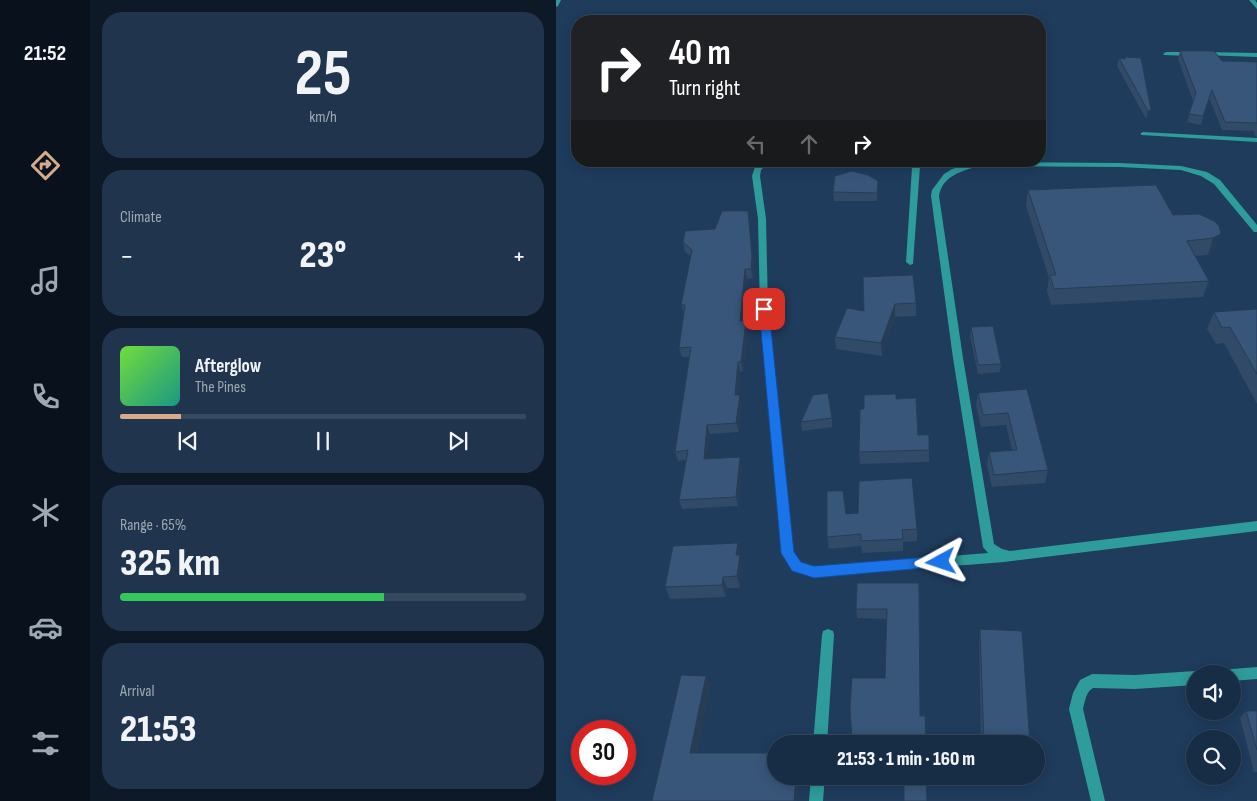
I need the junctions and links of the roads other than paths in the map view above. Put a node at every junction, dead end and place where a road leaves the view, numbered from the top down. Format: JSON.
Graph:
{"nodes":[{"id":1,"x":558,"y":0,"type":"edge"},
{"id":2,"x":1252,"y":0,"type":"edge"},
{"id":3,"x":556,"y":4,"type":"edge"},
{"id":4,"x":1257,"y":7,"type":"edge"},
{"id":5,"x":1166,"y":54,"type":"dead end"},
{"id":6,"x":1257,"y":55,"type":"edge"},
{"id":7,"x":1143,"y":134,"type":"dead end"},
{"id":8,"x":1257,"y":140,"type":"edge"},
{"id":9,"x":1046,"y":163,"type":"edge"},
{"id":10,"x":761,"y":167,"type":"edge"},
{"id":11,"x":916,"y":167,"type":"edge"},
{"id":12,"x":968,"y":167,"type":"edge"},
{"id":13,"x":1257,"y":230,"type":"edge"},
{"id":14,"x":910,"y":262,"type":"dead end"},
{"id":15,"x":1257,"y":526,"type":"edge"},
{"id":16,"x":1010,"y":556,"type":"junction"},
{"id":17,"x":828,"y":635,"type":"dead end"},
{"id":18,"x":1257,"y":673,"type":"edge"},
{"id":19,"x":1241,"y":674,"type":"edge"},
{"id":20,"x":1186,"y":679,"type":"edge"},
{"id":21,"x":821,"y":735,"type":"edge"},
{"id":22,"x":817,"y":785,"type":"edge"},
{"id":23,"x":816,"y":801,"type":"edge"},
{"id":24,"x":1098,"y":801,"type":"edge"}],
"edges":[{"from":1,"to":3,"type":"street"},
{"from":2,"to":4,"type":"street"},
{"from":5,"to":6,"type":"street"},
{"from":7,"to":8,"type":"street"},
{"from":9,"to":13,"type":"street"},
{"from":10,"to":16,"type":"street"},
{"from":11,"to":14,"type":"street"},
{"from":12,"to":16,"type":"street"},
{"from":15,"to":16,"type":"street"},
{"from":17,"to":21,"type":"street"},
{"from":18,"to":19,"type":"street"},
{"from":20,"to":24,"type":"street"},
{"from":22,"to":23,"type":"street"}]}
